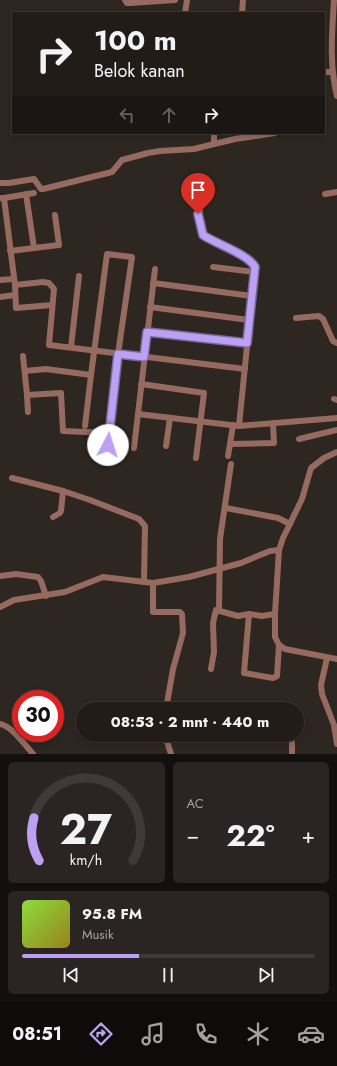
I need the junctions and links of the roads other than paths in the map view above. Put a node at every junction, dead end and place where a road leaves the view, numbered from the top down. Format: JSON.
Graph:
{"nodes":[{"id":1,"x":125,"y":0,"type":"edge"},
{"id":2,"x":175,"y":0,"type":"edge"},
{"id":3,"x":187,"y":0,"type":"edge"},
{"id":4,"x":243,"y":0,"type":"edge"},
{"id":5,"x":334,"y":0,"type":"edge"},
{"id":6,"x":147,"y":1,"type":"edge"},
{"id":7,"x":185,"y":12,"type":"edge"},
{"id":8,"x":242,"y":12,"type":"edge"},
{"id":9,"x":325,"y":72,"type":"edge"},
{"id":10,"x":332,"y":72,"type":"junction"},
{"id":11,"x":337,"y":96,"type":"edge"},
{"id":12,"x":214,"y":134,"type":"edge"},
{"id":13,"x":268,"y":134,"type":"edge"},
{"id":14,"x":214,"y":144,"type":"junction"},
{"id":15,"x":0,"y":183,"type":"edge"},
{"id":16,"x":337,"y":192,"type":"edge"},
{"id":17,"x":34,"y":193,"type":"dead end"},
{"id":18,"x":26,"y":194,"type":"junction"},
{"id":19,"x":325,"y":194,"type":"dead end"},
{"id":20,"x":2,"y":198,"type":"edge"},
{"id":21,"x":200,"y":211,"type":"dead end"},
{"id":22,"x":54,"y":215,"type":"dead end"},
{"id":23,"x":34,"y":248,"type":"junction"},
{"id":24,"x":10,"y":251,"type":"junction"},
{"id":25,"x":213,"y":267,"type":"dead end"},
{"id":26,"x":155,"y":269,"type":"dead end"},
{"id":27,"x":255,"y":272,"type":"junction"},
{"id":28,"x":79,"y":276,"type":"dead end"},
{"id":29,"x":0,"y":280,"type":"edge"},
{"id":30,"x":14,"y":282,"type":"junction"},
{"id":31,"x":153,"y":283,"type":"junction"},
{"id":32,"x":15,"y":295,"type":"junction"},
{"id":33,"x":252,"y":296,"type":"junction"},
{"id":34,"x":0,"y":297,"type":"edge"},
{"id":35,"x":52,"y":305,"type":"junction"},
{"id":36,"x":150,"y":307,"type":"junction"},
{"id":37,"x":296,"y":318,"type":"dead end"},
{"id":38,"x":249,"y":320,"type":"junction"},
{"id":39,"x":147,"y":332,"type":"junction"},
{"id":40,"x":247,"y":343,"type":"junction"},
{"id":41,"x":337,"y":343,"type":"edge"},
{"id":42,"x":71,"y":347,"type":"junction"},
{"id":43,"x":95,"y":350,"type":"junction"},
{"id":44,"x":118,"y":354,"type":"junction"},
{"id":45,"x":23,"y":356,"type":"dead end"},
{"id":46,"x":144,"y":357,"type":"junction"},
{"id":47,"x":245,"y":369,"type":"junction"},
{"id":48,"x":25,"y":371,"type":"junction"},
{"id":49,"x":91,"y":375,"type":"junction"},
{"id":50,"x":142,"y":384,"type":"junction"},
{"id":51,"x":27,"y":395,"type":"junction"},
{"id":52,"x":28,"y":412,"type":"dead end"},
{"id":53,"x":138,"y":414,"type":"junction"},
{"id":54,"x":170,"y":418,"type":"junction"},
{"id":55,"x":337,"y":418,"type":"edge"},
{"id":56,"x":202,"y":422,"type":"junction"},
{"id":57,"x":273,"y":423,"type":"junction"},
{"id":58,"x":86,"y":426,"type":"dead end"},
{"id":59,"x":236,"y":426,"type":"junction"},
{"id":60,"x":337,"y":430,"type":"edge"},
{"id":61,"x":109,"y":433,"type":"junction"},
{"id":62,"x":299,"y":439,"type":"dead end"},
{"id":63,"x":230,"y":444,"type":"junction"},
{"id":64,"x":108,"y":445,"type":"dead end"},
{"id":65,"x":166,"y":446,"type":"dead end"},
{"id":66,"x":134,"y":448,"type":"dead end"},
{"id":67,"x":337,"y":452,"type":"edge"},
{"id":68,"x":228,"y":456,"type":"dead end"},
{"id":69,"x":196,"y":458,"type":"dead end"},
{"id":70,"x":231,"y":464,"type":"dead end"},
{"id":71,"x":12,"y":478,"type":"dead end"},
{"id":72,"x":63,"y":491,"type":"junction"},
{"id":73,"x":226,"y":508,"type":"junction"},
{"id":74,"x":54,"y":517,"type":"dead end"},
{"id":75,"x":290,"y":524,"type":"junction"},
{"id":76,"x":279,"y":550,"type":"junction"},
{"id":77,"x":220,"y":569,"type":"junction"},
{"id":78,"x":0,"y":576,"type":"edge"},
{"id":79,"x":144,"y":582,"type":"junction"},
{"id":80,"x":153,"y":583,"type":"junction"},
{"id":81,"x":46,"y":596,"type":"junction"},
{"id":82,"x":0,"y":607,"type":"edge"},
{"id":83,"x":219,"y":610,"type":"junction"},
{"id":84,"x":249,"y":614,"type":"junction"},
{"id":85,"x":275,"y":614,"type":"junction"},
{"id":86,"x":279,"y":645,"type":"junction"},
{"id":87,"x":327,"y":658,"type":"junction"},
{"id":88,"x":337,"y":659,"type":"edge"},
{"id":89,"x":211,"y":669,"type":"dead end"},
{"id":90,"x":167,"y":702,"type":"edge"},
{"id":91,"x":0,"y":724,"type":"edge"},
{"id":92,"x":167,"y":742,"type":"edge"},
{"id":93,"x":292,"y":743,"type":"dead end"},
{"id":94,"x":337,"y":744,"type":"edge"},
{"id":95,"x":33,"y":754,"type":"edge"},
{"id":96,"x":171,"y":754,"type":"edge"},
{"id":97,"x":292,"y":754,"type":"edge"}],
"edges":[{"from":1,"to":6,"type":"street"},
{"from":2,"to":6,"type":"street"},
{"from":3,"to":7,"type":"street"},
{"from":4,"to":8,"type":"street"},
{"from":5,"to":10,"type":"street"},
{"from":9,"to":10,"type":"street"},
{"from":10,"to":11,"type":"street"},
{"from":12,"to":14,"type":"street"},
{"from":13,"to":14,"type":"street"},
{"from":14,"to":15,"type":"street"},
{"from":16,"to":19,"type":"street"},
{"from":17,"to":18,"type":"street"},
{"from":18,"to":20,"type":"street"},
{"from":18,"to":23,"type":"street"},
{"from":20,"to":24,"type":"street"},
{"from":21,"to":27,"type":"street"},
{"from":22,"to":23,"type":"street"},
{"from":23,"to":24,"type":"street"},
{"from":24,"to":30,"type":"street"},
{"from":25,"to":27,"type":"street"},
{"from":26,"to":31,"type":"street"},
{"from":27,"to":33,"type":"street"},
{"from":28,"to":42,"type":"street"},
{"from":29,"to":30,"type":"street"},
{"from":30,"to":32,"type":"street"},
{"from":30,"to":35,"type":"street"},
{"from":31,"to":33,"type":"street"},
{"from":31,"to":36,"type":"street"},
{"from":32,"to":34,"type":"street"},
{"from":32,"to":35,"type":"street"},
{"from":33,"to":38,"type":"street"},
{"from":35,"to":42,"type":"street"},
{"from":36,"to":38,"type":"street"},
{"from":36,"to":39,"type":"street"},
{"from":37,"to":41,"type":"street"},
{"from":38,"to":40,"type":"street"},
{"from":39,"to":40,"type":"street"},
{"from":39,"to":46,"type":"street"},
{"from":40,"to":47,"type":"street"},
{"from":42,"to":43,"type":"street"},
{"from":43,"to":44,"type":"street"},
{"from":43,"to":44,"type":"street"},
{"from":43,"to":49,"type":"street"},
{"from":44,"to":46,"type":"street"},
{"from":44,"to":61,"type":"street"},
{"from":45,"to":48,"type":"street"},
{"from":46,"to":47,"type":"street"},
{"from":46,"to":50,"type":"street"},
{"from":47,"to":59,"type":"street"},
{"from":48,"to":49,"type":"street"},
{"from":48,"to":51,"type":"street"},
{"from":49,"to":58,"type":"street"},
{"from":50,"to":53,"type":"street"},
{"from":50,"to":56,"type":"street"},
{"from":51,"to":52,"type":"street"},
{"from":51,"to":61,"type":"street"},
{"from":53,"to":54,"type":"street"},
{"from":53,"to":66,"type":"street"},
{"from":54,"to":56,"type":"street"},
{"from":54,"to":65,"type":"street"},
{"from":55,"to":57,"type":"street"},
{"from":56,"to":59,"type":"street"},
{"from":56,"to":69,"type":"street"},
{"from":57,"to":59,"type":"street"},
{"from":57,"to":63,"type":"street"},
{"from":59,"to":63,"type":"street"},
{"from":60,"to":62,"type":"street"},
{"from":61,"to":64,"type":"street"},
{"from":63,"to":68,"type":"street"},
{"from":67,"to":75,"type":"street"},
{"from":70,"to":73,"type":"street"},
{"from":71,"to":72,"type":"street"},
{"from":72,"to":74,"type":"street"},
{"from":72,"to":79,"type":"street"},
{"from":73,"to":75,"type":"street"},
{"from":73,"to":77,"type":"street"},
{"from":75,"to":76,"type":"street"},
{"from":76,"to":77,"type":"street"},
{"from":76,"to":85,"type":"street"},
{"from":77,"to":80,"type":"street"},
{"from":77,"to":83,"type":"street"},
{"from":78,"to":81,"type":"street"},
{"from":79,"to":80,"type":"street"},
{"from":79,"to":81,"type":"street"},
{"from":80,"to":90,"type":"street"},
{"from":81,"to":82,"type":"street"},
{"from":83,"to":84,"type":"street"},
{"from":83,"to":89,"type":"street"},
{"from":84,"to":85,"type":"street"},
{"from":84,"to":86,"type":"street"},
{"from":85,"to":86,"type":"street"},
{"from":86,"to":87,"type":"street"},
{"from":87,"to":88,"type":"street"},
{"from":87,"to":94,"type":"street"},
{"from":91,"to":95,"type":"street"},
{"from":92,"to":96,"type":"street"},
{"from":93,"to":97,"type":"street"}]}
